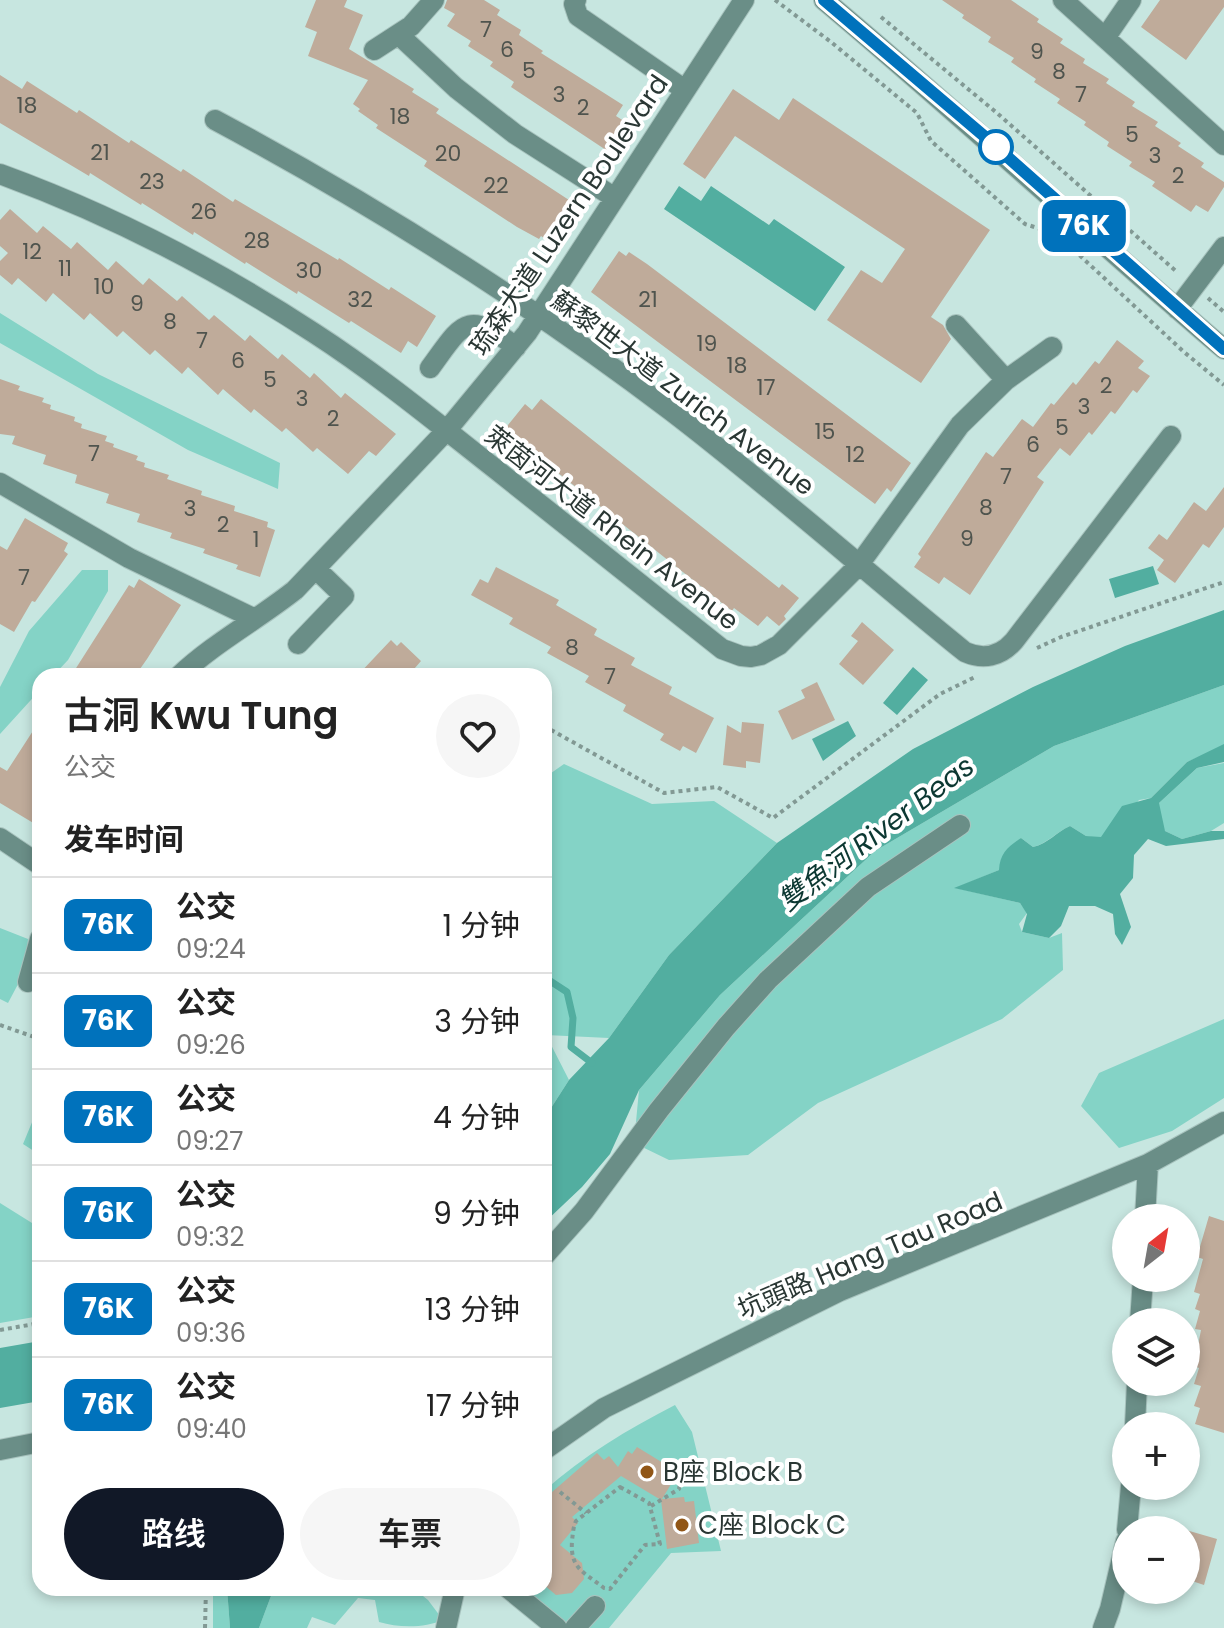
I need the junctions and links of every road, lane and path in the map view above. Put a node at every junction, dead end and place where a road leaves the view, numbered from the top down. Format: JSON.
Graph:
{"nodes":[{"id":1,"x":434,"y":0,"type":"edge"},
{"id":2,"x":576,"y":0,"type":"edge"},
{"id":3,"x":744,"y":0,"type":"edge"},
{"id":4,"x":775,"y":0,"type":"edge"},
{"id":5,"x":824,"y":0,"type":"edge"},
{"id":6,"x":1063,"y":0,"type":"edge"},
{"id":7,"x":1131,"y":0,"type":"edge"},
{"id":8,"x":872,"y":9,"type":"dead end"},
{"id":9,"x":399,"y":35,"type":"junction"},
{"id":10,"x":1105,"y":38,"type":"junction"},
{"id":11,"x":374,"y":50,"type":"dead end"},
{"id":12,"x":685,"y":90,"type":"junction"},
{"id":13,"x":215,"y":120,"type":"dead end"},
{"id":14,"x":1224,"y":145,"type":"edge"},
{"id":15,"x":0,"y":174,"type":"edge"},
{"id":16,"x":615,"y":198,"type":"junction"},
{"id":17,"x":1224,"y":247,"type":"edge"},
{"id":18,"x":1194,"y":286,"type":"junction"},
{"id":19,"x":1177,"y":309,"type":"junction"},
{"id":20,"x":1224,"y":312,"type":"edge"},
{"id":21,"x":539,"y":315,"type":"junction"},
{"id":22,"x":956,"y":325,"type":"dead end"},
{"id":23,"x":516,"y":347,"type":"junction"},
{"id":24,"x":1052,"y":347,"type":"dead end"},
{"id":25,"x":1224,"y":349,"type":"edge"},
{"id":26,"x":430,"y":368,"type":"dead end"},
{"id":27,"x":1006,"y":380,"type":"junction"},
{"id":28,"x":1224,"y":385,"type":"edge"},
{"id":29,"x":447,"y":430,"type":"junction"},
{"id":30,"x":1171,"y":436,"type":"dead end"},
{"id":31,"x":2,"y":488,"type":"edge"},
{"id":32,"x":858,"y":566,"type":"junction"},
{"id":33,"x":316,"y":569,"type":"junction"},
{"id":34,"x":1224,"y":582,"type":"edge"},
{"id":35,"x":255,"y":619,"type":"junction"},
{"id":36,"x":298,"y":644,"type":"dead end"},
{"id":37,"x":1034,"y":649,"type":"dead end"},
{"id":38,"x":188,"y":668,"type":"edge"},
{"id":39,"x":981,"y":675,"type":"dead end"},
{"id":40,"x":552,"y":730,"type":"edge"},
{"id":41,"x":960,"y":825,"type":"dead end"},
{"id":42,"x":0,"y":838,"type":"edge"},
{"id":43,"x":32,"y":860,"type":"edge"},
{"id":44,"x":32,"y":968,"type":"edge"},
{"id":45,"x":28,"y":982,"type":"dead end"},
{"id":46,"x":0,"y":1025,"type":"edge"},
{"id":47,"x":32,"y":1036,"type":"edge"},
{"id":48,"x":1224,"y":1122,"type":"edge"},
{"id":49,"x":1148,"y":1164,"type":"junction"},
{"id":50,"x":1146,"y":1204,"type":"edge"},
{"id":51,"x":552,"y":1247,"type":"edge"},
{"id":52,"x":32,"y":1324,"type":"edge"},
{"id":53,"x":0,"y":1330,"type":"edge"},
{"id":54,"x":32,"y":1444,"type":"edge"},
{"id":55,"x":552,"y":1444,"type":"edge"},
{"id":56,"x":0,"y":1450,"type":"edge"},
{"id":57,"x":676,"y":1468,"type":"dead end"},
{"id":58,"x":560,"y":1492,"type":"dead end"},
{"id":59,"x":651,"y":1506,"type":"junction"},
{"id":60,"x":587,"y":1514,"type":"junction"},
{"id":61,"x":206,"y":1596,"type":"edge"},
{"id":62,"x":453,"y":1596,"type":"edge"},
{"id":63,"x":518,"y":1596,"type":"edge"},
{"id":64,"x":1112,"y":1600,"type":"edge"},
{"id":65,"x":595,"y":1606,"type":"dead end"},
{"id":66,"x":205,"y":1628,"type":"edge"},
{"id":67,"x":446,"y":1628,"type":"edge"},
{"id":68,"x":557,"y":1628,"type":"edge"},
{"id":69,"x":575,"y":1628,"type":"edge"},
{"id":70,"x":1103,"y":1628,"type":"edge"}],
"edges":[{"from":1,"to":9,"type":"street"},
{"from":2,"to":12,"type":"street"},
{"from":3,"to":12,"type":"street","name":"琉森大道 Luzern Boulevard"},
{"from":4,"to":28,"type":"path"},
{"from":5,"to":19,"type":"street"},
{"from":6,"to":10,"type":"street"},
{"from":7,"to":10,"type":"street"},
{"from":8,"to":18,"type":"path"},
{"from":9,"to":11,"type":"street"},
{"from":9,"to":16,"type":"street"},
{"from":10,"to":14,"type":"street"},
{"from":12,"to":16,"type":"street","name":"琉森大道 Luzern Boulevard"},
{"from":13,"to":21,"type":"street","name":"蘇黎世大道 Zurich Avenue"},
{"from":15,"to":29,"type":"street","name":"萊茵河大道 Rhein Avenue"},
{"from":16,"to":21,"type":"street","name":"琉森大道 Luzern Boulevard"},
{"from":17,"to":18,"type":"street"},
{"from":18,"to":19,"type":"street"},
{"from":18,"to":20,"type":"path"},
{"from":19,"to":25,"type":"street"},
{"from":21,"to":23,"type":"street","name":"琉森大道 Luzern Boulevard"},
{"from":21,"to":32,"type":"street","name":"蘇黎世大道 Zurich Avenue"},
{"from":22,"to":27,"type":"street"},
{"from":23,"to":26,"type":"street"},
{"from":23,"to":29,"type":"street","name":"琉森大道 Luzern Boulevard"},
{"from":24,"to":27,"type":"street"},
{"from":27,"to":32,"type":"street"},
{"from":29,"to":32,"type":"street","name":"萊茵河大道 Rhein Avenue"},
{"from":29,"to":33,"type":"street","name":"琉森大道 Luzern Boulevard"},
{"from":30,"to":32,"type":"street","name":"蘇黎世大道 Zurich Avenue"},
{"from":31,"to":35,"type":"street"},
{"from":33,"to":35,"type":"street","name":"琉森大道 Luzern Boulevard"},
{"from":33,"to":36,"type":"street"},
{"from":34,"to":37,"type":"path"},
{"from":35,"to":38,"type":"street","name":"琉森大道 Luzern Boulevard"},
{"from":39,"to":40,"type":"path"},
{"from":41,"to":51,"type":"street"},
{"from":42,"to":43,"type":"street"},
{"from":44,"to":45,"type":"street"},
{"from":46,"to":47,"type":"path"},
{"from":48,"to":49,"type":"street","name":"坑頭路 Hang Tau Road"},
{"from":49,"to":50,"type":"street"},
{"from":49,"to":55,"type":"street","name":"坑頭路 Hang Tau Road"},
{"from":52,"to":53,"type":"path"},
{"from":54,"to":56,"type":"street"},
{"from":57,"to":59,"type":"path"},
{"from":58,"to":60,"type":"path"},
{"from":59,"to":60,"type":"path"},
{"from":59,"to":60,"type":"path"},
{"from":61,"to":66,"type":"path"},
{"from":62,"to":67,"type":"street"},
{"from":63,"to":68,"type":"street"},
{"from":64,"to":70,"type":"street"},
{"from":65,"to":69,"type":"street"}]}
